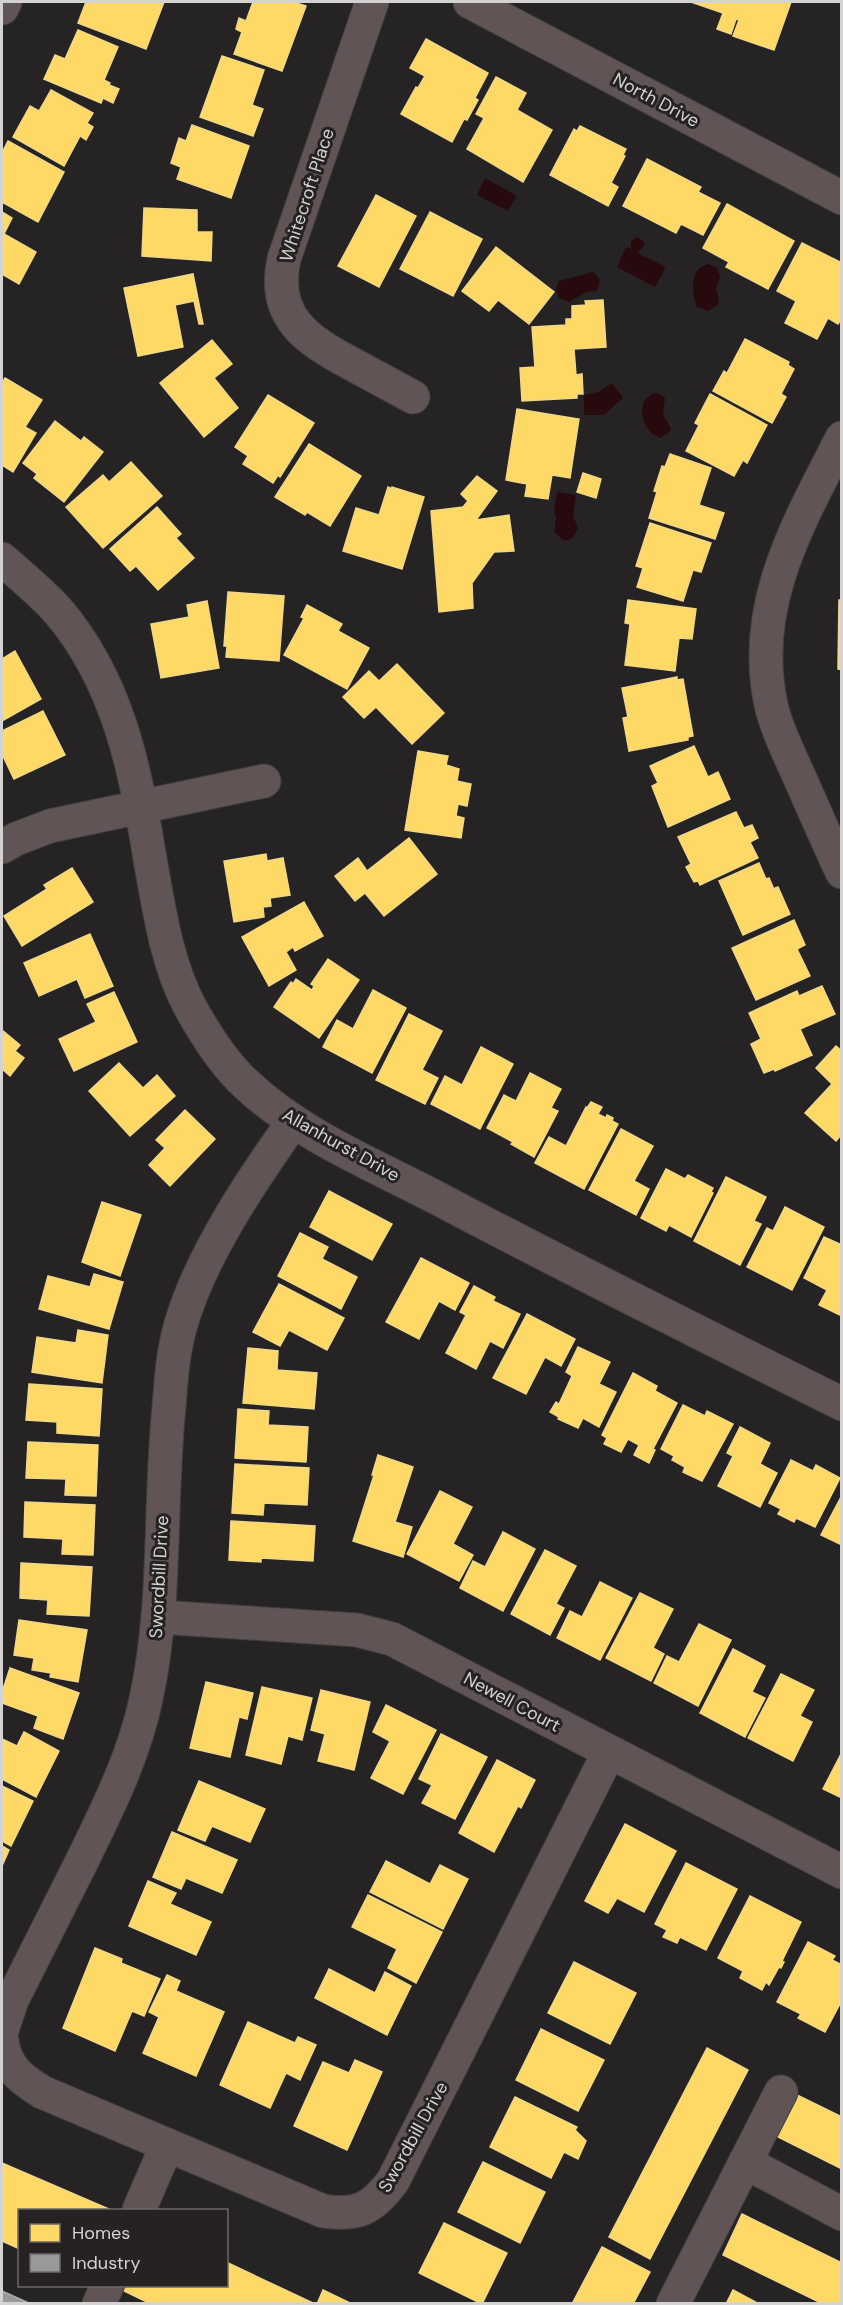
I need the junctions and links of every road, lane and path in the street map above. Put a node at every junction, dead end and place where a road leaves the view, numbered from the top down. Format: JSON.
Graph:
{"nodes":[{"id":1,"x":5,"y":2,"type":"edge"},
{"id":2,"x":372,"y":2,"type":"edge"},
{"id":3,"x":470,"y":2,"type":"edge"},
{"id":4,"x":2,"y":8,"type":"edge"},
{"id":5,"x":842,"y":198,"type":"edge"},
{"id":6,"x":413,"y":397,"type":"dead end"},
{"id":7,"x":842,"y":438,"type":"edge"},
{"id":8,"x":2,"y":559,"type":"edge"},
{"id":9,"x":264,"y":781,"type":"dead end"},
{"id":10,"x":142,"y":806,"type":"junction"},
{"id":11,"x":2,"y":847,"type":"edge"},
{"id":12,"x":842,"y":872,"type":"edge"},
{"id":13,"x":293,"y":1122,"type":"junction"},
{"id":14,"x":842,"y":1404,"type":"edge"},
{"id":15,"x":159,"y":1617,"type":"junction"},
{"id":16,"x":609,"y":1752,"type":"junction"},
{"id":17,"x":842,"y":1872,"type":"edge"},
{"id":18,"x":2,"y":2030,"type":"edge"},
{"id":19,"x":2,"y":2041,"type":"edge"},
{"id":20,"x":781,"y":2092,"type":"dead end"},
{"id":21,"x":167,"y":2145,"type":"junction"},
{"id":22,"x":745,"y":2162,"type":"junction"},
{"id":23,"x":140,"y":2209,"type":"edge"},
{"id":24,"x":842,"y":2214,"type":"edge"},
{"id":25,"x":107,"y":2287,"type":"edge"},
{"id":26,"x":99,"y":2304,"type":"edge"},
{"id":27,"x":673,"y":2304,"type":"edge"}],
"edges":[{"from":1,"to":4,"type":"street"},
{"from":2,"to":6,"type":"street","name":"Whitecroft Place"},
{"from":3,"to":5,"type":"street","name":"North Drive"},
{"from":7,"to":12,"type":"street"},
{"from":8,"to":10,"type":"street","name":"Allanhurst Drive"},
{"from":9,"to":10,"type":"street"},
{"from":10,"to":11,"type":"street"},
{"from":10,"to":13,"type":"street","name":"Allanhurst Drive"},
{"from":13,"to":14,"type":"street","name":"Allanhurst Drive"},
{"from":13,"to":15,"type":"street","name":"Swordbill Drive"},
{"from":15,"to":16,"type":"street","name":"Newell Court"},
{"from":15,"to":18,"type":"street","name":"Swordbill Drive"},
{"from":16,"to":17,"type":"street","name":"Newell Court"},
{"from":16,"to":21,"type":"street","name":"Swordbill Drive"},
{"from":19,"to":21,"type":"street","name":"Swordbill Drive"},
{"from":20,"to":22,"type":"street"},
{"from":21,"to":23,"type":"street"},
{"from":22,"to":24,"type":"street"},
{"from":22,"to":27,"type":"street"},
{"from":25,"to":26,"type":"street"}]}
